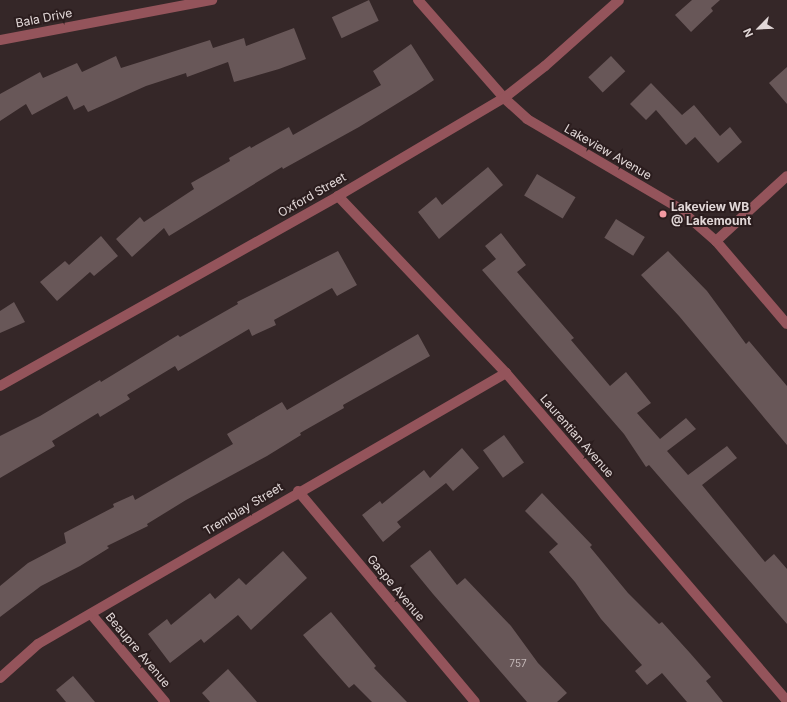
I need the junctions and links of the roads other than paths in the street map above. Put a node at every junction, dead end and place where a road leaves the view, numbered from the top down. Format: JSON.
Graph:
{"nodes":[{"id":1,"x":212,"y":0,"type":"edge"},
{"id":2,"x":418,"y":0,"type":"edge"},
{"id":3,"x":619,"y":0,"type":"edge"},
{"id":4,"x":0,"y":40,"type":"edge"},
{"id":5,"x":504,"y":98,"type":"junction"},
{"id":6,"x":787,"y":176,"type":"edge"},
{"id":7,"x":338,"y":196,"type":"junction"},
{"id":8,"x":716,"y":241,"type":"junction"},
{"id":9,"x":787,"y":324,"type":"edge"},
{"id":10,"x":506,"y":373,"type":"junction"},
{"id":11,"x":0,"y":386,"type":"edge"},
{"id":12,"x":298,"y":491,"type":"junction"},
{"id":13,"x":91,"y":614,"type":"junction"},
{"id":14,"x":0,"y":678,"type":"edge"},
{"id":15,"x":787,"y":701,"type":"edge"},
{"id":16,"x":165,"y":702,"type":"edge"},
{"id":17,"x":475,"y":702,"type":"edge"}],
"edges":[{"from":1,"to":4,"type":"street","name":"Bala Drive"},
{"from":2,"to":5,"type":"street","name":"Lakeview Avenue"},
{"from":3,"to":5,"type":"street","name":"Oxford Street"},
{"from":5,"to":7,"type":"street","name":"Oxford Street"},
{"from":5,"to":8,"type":"street","name":"Lakeview Avenue"},
{"from":6,"to":8,"type":"street"},
{"from":7,"to":10,"type":"street","name":"Laurentian Avenue"},
{"from":7,"to":11,"type":"street","name":"Oxford Street"},
{"from":8,"to":9,"type":"street","name":"Lakeview Avenue"},
{"from":10,"to":12,"type":"street","name":"Tremblay Street"},
{"from":10,"to":15,"type":"street","name":"Laurentian Avenue"},
{"from":12,"to":13,"type":"street","name":"Tremblay Street"},
{"from":12,"to":17,"type":"street","name":"Gaspe Avenue"},
{"from":13,"to":14,"type":"street","name":"Tremblay Street"},
{"from":13,"to":16,"type":"street","name":"Beaupre Avenue"}]}
